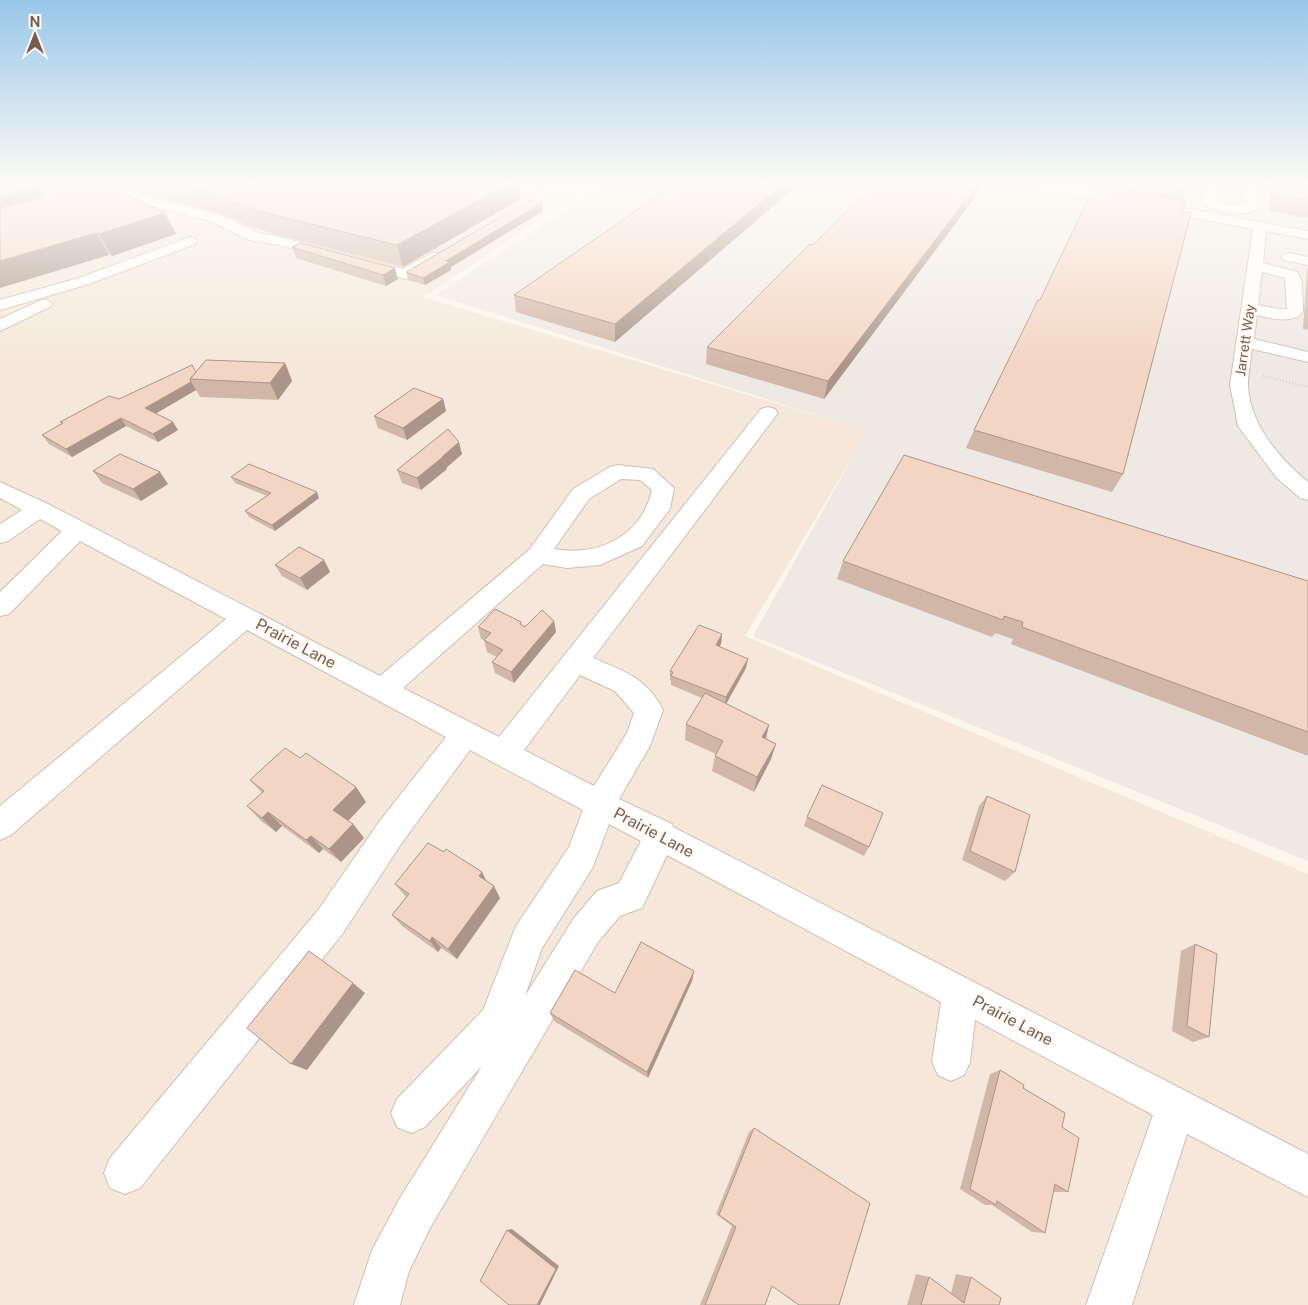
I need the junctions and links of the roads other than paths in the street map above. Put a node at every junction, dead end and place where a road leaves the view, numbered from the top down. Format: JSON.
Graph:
{"nodes":[{"id":1,"x":180,"y":245,"type":"edge"},
{"id":2,"x":298,"y":245,"type":"edge"},
{"id":3,"x":1258,"y":245,"type":"edge"},
{"id":4,"x":448,"y":249,"type":"edge"},
{"id":5,"x":1289,"y":257,"type":"dead end"},
{"id":6,"x":1308,"y":260,"type":"edge"},
{"id":7,"x":1255,"y":266,"type":"junction"},
{"id":8,"x":84,"y":281,"type":"junction"},
{"id":9,"x":0,"y":305,"type":"edge"},
{"id":10,"x":1249,"y":308,"type":"junction"},
{"id":11,"x":0,"y":326,"type":"edge"},
{"id":12,"x":1245,"y":342,"type":"junction"},
{"id":13,"x":1308,"y":357,"type":"edge"},
{"id":14,"x":768,"y":413,"type":"dead end"},
{"id":15,"x":0,"y":488,"type":"edge"},
{"id":16,"x":1308,"y":493,"type":"edge"},
{"id":17,"x":40,"y":509,"type":"junction"},
{"id":18,"x":78,"y":530,"type":"junction"},
{"id":19,"x":0,"y":535,"type":"edge"},
{"id":20,"x":538,"y":555,"type":"junction"},
{"id":21,"x":0,"y":607,"type":"edge"},
{"id":22,"x":246,"y":617,"type":"junction"},
{"id":23,"x":576,"y":662,"type":"junction"},
{"id":24,"x":383,"y":689,"type":"junction"},
{"id":25,"x":466,"y":733,"type":"junction"},
{"id":26,"x":504,"y":753,"type":"junction"},
{"id":27,"x":600,"y":804,"type":"junction"},
{"id":28,"x":0,"y":825,"type":"edge"},
{"id":29,"x":661,"y":835,"type":"junction"},
{"id":30,"x":961,"y":993,"type":"junction"},
{"id":31,"x":951,"y":1062,"type":"dead end"},
{"id":32,"x":1176,"y":1106,"type":"junction"},
{"id":33,"x":411,"y":1113,"type":"dead end"},
{"id":34,"x":125,"y":1173,"type":"dead end"},
{"id":35,"x":1308,"y":1176,"type":"edge"},
{"id":36,"x":377,"y":1305,"type":"edge"},
{"id":37,"x":1109,"y":1305,"type":"edge"}],
"edges":[{"from":1,"to":8,"type":"street"},
{"from":2,"to":4,"type":"street"},
{"from":3,"to":7,"type":"street","name":"Jarrett Way"},
{"from":5,"to":6,"type":"street"},
{"from":7,"to":10,"type":"street","name":"Jarrett Way"},
{"from":7,"to":10,"type":"street"},
{"from":8,"to":9,"type":"street"},
{"from":8,"to":11,"type":"street"},
{"from":10,"to":12,"type":"street","name":"Jarrett Way"},
{"from":12,"to":13,"type":"street"},
{"from":12,"to":16,"type":"street","name":"Jarrett Way"},
{"from":14,"to":23,"type":"lane"},
{"from":15,"to":17,"type":"street","name":"Prairie Lane"},
{"from":17,"to":18,"type":"street","name":"Prairie Lane"},
{"from":17,"to":19,"type":"street"},
{"from":18,"to":21,"type":"street"},
{"from":18,"to":22,"type":"street","name":"Prairie Lane"},
{"from":20,"to":20,"type":"street"},
{"from":20,"to":24,"type":"street"},
{"from":22,"to":24,"type":"street","name":"Prairie Lane"},
{"from":22,"to":28,"type":"street"},
{"from":23,"to":26,"type":"lane"},
{"from":23,"to":27,"type":"street"},
{"from":24,"to":25,"type":"street","name":"Prairie Lane"},
{"from":25,"to":26,"type":"street","name":"Prairie Lane"},
{"from":25,"to":34,"type":"street"},
{"from":26,"to":27,"type":"street","name":"Prairie Lane"},
{"from":27,"to":29,"type":"street","name":"Prairie Lane"},
{"from":27,"to":33,"type":"street"},
{"from":29,"to":30,"type":"street","name":"Prairie Lane"},
{"from":29,"to":36,"type":"street"},
{"from":30,"to":31,"type":"street"},
{"from":30,"to":32,"type":"street","name":"Prairie Lane"},
{"from":32,"to":35,"type":"street","name":"Prairie Lane"},
{"from":32,"to":37,"type":"street"}]}
